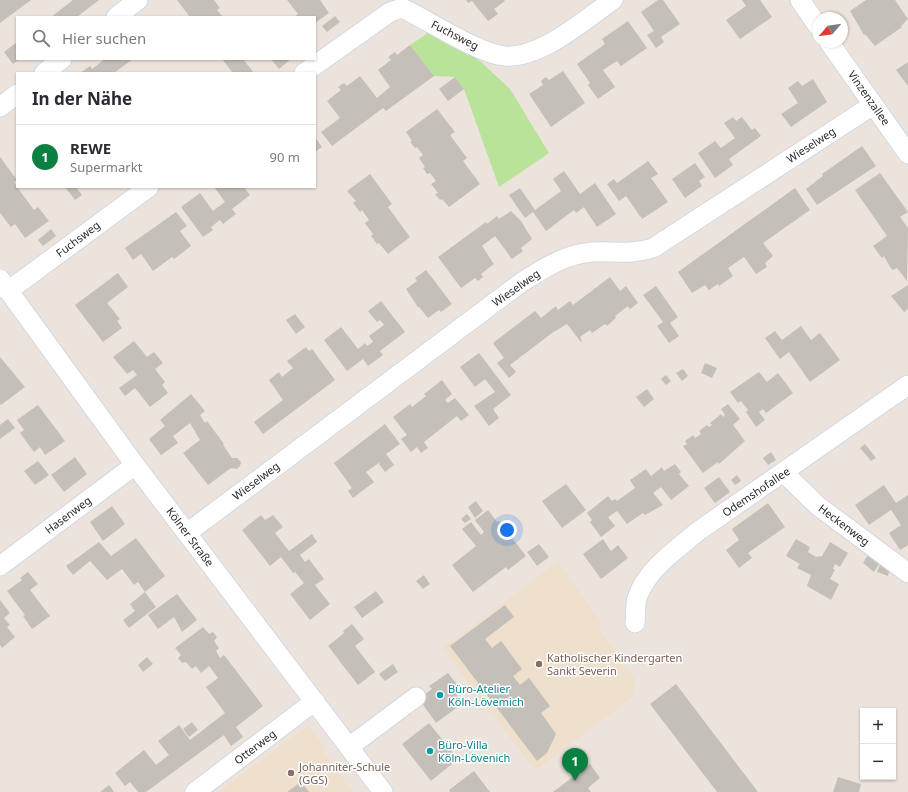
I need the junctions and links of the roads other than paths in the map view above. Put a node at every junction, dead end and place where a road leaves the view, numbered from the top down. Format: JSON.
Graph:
{"nodes":[{"id":1,"x":138,"y":0,"type":"edge"},
{"id":2,"x":613,"y":0,"type":"edge"},
{"id":3,"x":800,"y":0,"type":"edge"},
{"id":4,"x":402,"y":4,"type":"edge"},
{"id":5,"x":117,"y":16,"type":"edge"},
{"id":6,"x":812,"y":17,"type":"edge"},
{"id":7,"x":834,"y":48,"type":"edge"},
{"id":8,"x":61,"y":60,"type":"edge"},
{"id":9,"x":45,"y":72,"type":"edge"},
{"id":10,"x":305,"y":72,"type":"edge"},
{"id":11,"x":16,"y":95,"type":"edge"},
{"id":12,"x":873,"y":105,"type":"junction"},
{"id":13,"x":0,"y":107,"type":"edge"},
{"id":14,"x":908,"y":154,"type":"edge"},
{"id":15,"x":148,"y":188,"type":"edge"},
{"id":16,"x":4,"y":285,"type":"edge"},
{"id":17,"x":908,"y":385,"type":"edge"},
{"id":18,"x":135,"y":464,"type":"junction"},
{"id":19,"x":784,"y":472,"type":"junction"},
{"id":20,"x":187,"y":533,"type":"junction"},
{"id":21,"x":0,"y":566,"type":"edge"},
{"id":22,"x":908,"y":573,"type":"edge"},
{"id":23,"x":635,"y":623,"type":"dead end"},
{"id":24,"x":416,"y":697,"type":"dead end"},
{"id":25,"x":314,"y":702,"type":"junction"},
{"id":26,"x":349,"y":747,"type":"junction"},
{"id":27,"x":195,"y":792,"type":"edge"},
{"id":28,"x":383,"y":792,"type":"edge"}],
"edges":[{"from":1,"to":5,"type":"street"},
{"from":2,"to":4,"type":"street","name":"Fuchsweg"},
{"from":3,"to":6,"type":"street"},
{"from":4,"to":10,"type":"street","name":"Fuchsweg"},
{"from":7,"to":12,"type":"street","name":"Vinzenzallee"},
{"from":8,"to":9,"type":"street"},
{"from":11,"to":13,"type":"street"},
{"from":12,"to":14,"type":"street","name":"Vinzenzallee"},
{"from":12,"to":20,"type":"street","name":"Wieselweg"},
{"from":15,"to":16,"type":"street","name":"Fuchsweg"},
{"from":16,"to":18,"type":"street","name":"Kölner Straße"},
{"from":17,"to":19,"type":"street","name":"Odemshofallee"},
{"from":18,"to":20,"type":"street","name":"Kölner Straße"},
{"from":18,"to":21,"type":"street","name":"Hasenweg"},
{"from":19,"to":22,"type":"street","name":"Heckenweg"},
{"from":19,"to":23,"type":"street","name":"Odemshofallee"},
{"from":20,"to":25,"type":"street","name":"Kölner Straße"},
{"from":24,"to":26,"type":"street"},
{"from":25,"to":26,"type":"street","name":"Kölner Straße"},
{"from":25,"to":27,"type":"street","name":"Otterweg"},
{"from":26,"to":28,"type":"street","name":"Kölner Straße"}]}
